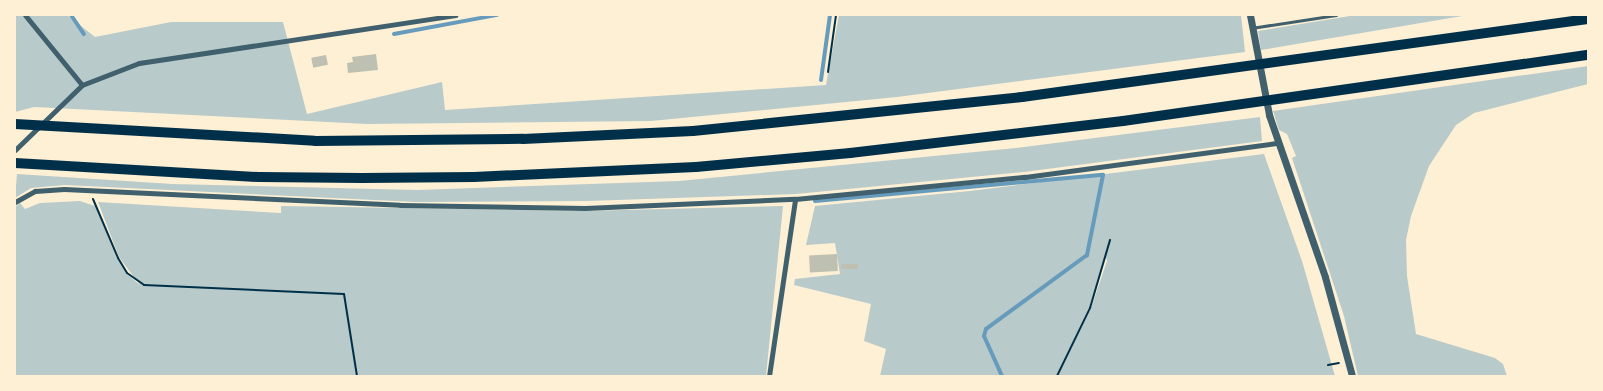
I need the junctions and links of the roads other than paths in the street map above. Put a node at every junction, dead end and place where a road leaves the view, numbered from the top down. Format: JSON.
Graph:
{"nodes":[{"id":1,"x":25,"y":15,"type":"edge"},
{"id":2,"x":456,"y":15,"type":"edge"},
{"id":3,"x":1250,"y":15,"type":"edge"},
{"id":4,"x":1336,"y":15,"type":"edge"},
{"id":5,"x":1588,"y":19,"type":"edge"},
{"id":6,"x":1251,"y":28,"type":"junction"},
{"id":7,"x":1588,"y":55,"type":"edge"},
{"id":8,"x":82,"y":85,"type":"junction"},
{"id":9,"x":15,"y":124,"type":"edge"},
{"id":10,"x":1278,"y":143,"type":"junction"},
{"id":11,"x":15,"y":150,"type":"edge"},
{"id":12,"x":15,"y":163,"type":"edge"},
{"id":13,"x":795,"y":199,"type":"junction"},
{"id":14,"x":15,"y":202,"type":"edge"},
{"id":15,"x":769,"y":376,"type":"edge"},
{"id":16,"x":1352,"y":376,"type":"edge"}],
"edges":[{"from":1,"to":8,"type":"street"},
{"from":2,"to":8,"type":"street"},
{"from":3,"to":6,"type":"street"},
{"from":4,"to":6,"type":"lane"},
{"from":5,"to":9,"type":"highway"},
{"from":6,"to":10,"type":"street"},
{"from":7,"to":12,"type":"highway"},
{"from":8,"to":11,"type":"street"},
{"from":10,"to":13,"type":"street"},
{"from":10,"to":16,"type":"street"},
{"from":13,"to":14,"type":"street"},
{"from":13,"to":15,"type":"street"}]}
